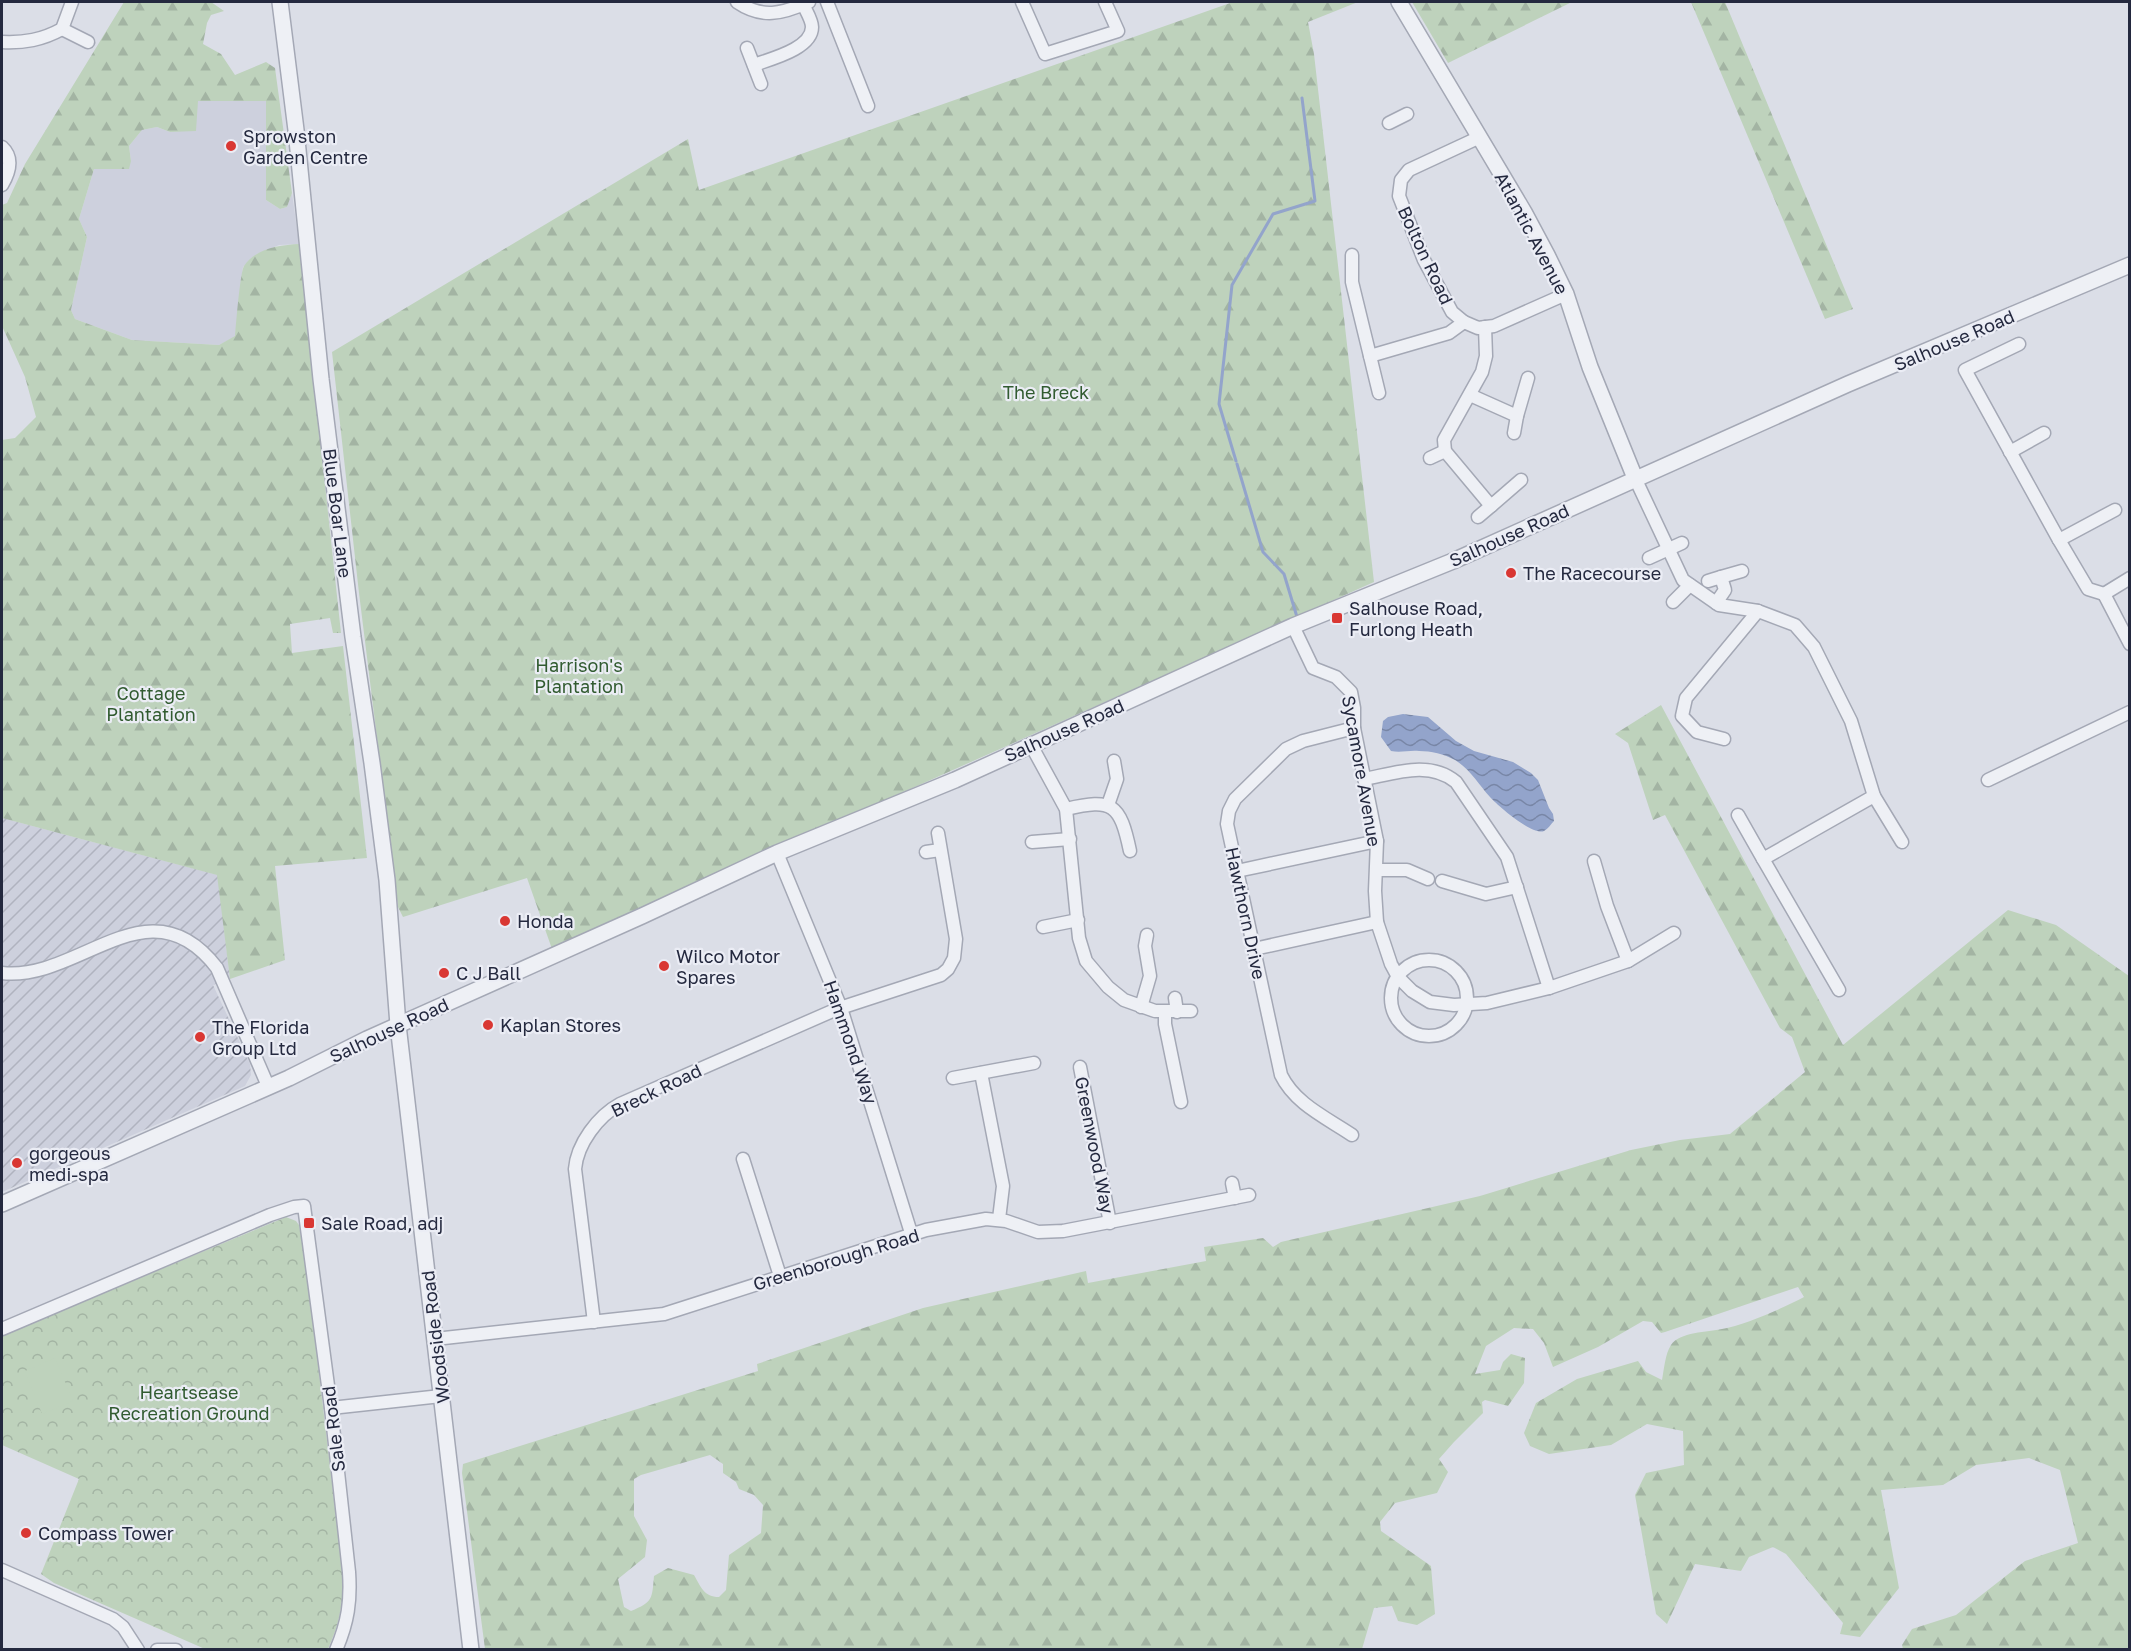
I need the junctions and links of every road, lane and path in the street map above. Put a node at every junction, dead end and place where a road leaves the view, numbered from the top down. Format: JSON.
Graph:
{"nodes":[{"id":1,"x":72,"y":2,"type":"edge"},
{"id":2,"x":280,"y":2,"type":"edge"},
{"id":3,"x":737,"y":2,"type":"edge"},
{"id":4,"x":827,"y":2,"type":"edge"},
{"id":5,"x":1022,"y":2,"type":"edge"},
{"id":6,"x":1106,"y":2,"type":"edge"},
{"id":7,"x":1399,"y":2,"type":"edge"},
{"id":8,"x":807,"y":3,"type":"edge"},
{"id":9,"x":62,"y":29,"type":"junction"},
{"id":10,"x":2,"y":42,"type":"edge"},
{"id":11,"x":88,"y":42,"type":"dead end"},
{"id":12,"x":747,"y":48,"type":"dead end"},
{"id":13,"x":754,"y":65,"type":"junction"},
{"id":14,"x":761,"y":84,"type":"dead end"},
{"id":15,"x":868,"y":106,"type":"dead end"},
{"id":16,"x":1407,"y":114,"type":"dead end"},
{"id":17,"x":1389,"y":123,"type":"dead end"},
{"id":18,"x":1480,"y":137,"type":"junction"},
{"id":19,"x":2,"y":147,"type":"edge"},
{"id":20,"x":2,"y":185,"type":"edge"},
{"id":21,"x":1352,"y":255,"type":"dead end"},
{"id":22,"x":2130,"y":265,"type":"edge"},
{"id":23,"x":1566,"y":294,"type":"junction"},
{"id":24,"x":1464,"y":322,"type":"junction"},
{"id":25,"x":1485,"y":327,"type":"junction"},
{"id":26,"x":2019,"y":344,"type":"dead end"},
{"id":27,"x":1370,"y":356,"type":"junction"},
{"id":28,"x":1528,"y":378,"type":"dead end"},
{"id":29,"x":1379,"y":393,"type":"dead end"},
{"id":30,"x":1470,"y":395,"type":"junction"},
{"id":31,"x":1517,"y":416,"type":"junction"},
{"id":32,"x":1514,"y":433,"type":"dead end"},
{"id":33,"x":2044,"y":434,"type":"dead end"},
{"id":34,"x":1444,"y":451,"type":"junction"},
{"id":35,"x":2010,"y":452,"type":"junction"},
{"id":36,"x":1430,"y":458,"type":"dead end"},
{"id":37,"x":1635,"y":478,"type":"junction"},
{"id":38,"x":1521,"y":480,"type":"dead end"},
{"id":39,"x":1491,"y":506,"type":"junction"},
{"id":40,"x":2115,"y":510,"type":"dead end"},
{"id":41,"x":1478,"y":517,"type":"dead end"},
{"id":42,"x":2059,"y":540,"type":"junction"},
{"id":43,"x":1682,"y":543,"type":"dead end"},
{"id":44,"x":1668,"y":549,"type":"junction"},
{"id":45,"x":1649,"y":558,"type":"dead end"},
{"id":46,"x":1742,"y":571,"type":"dead end"},
{"id":47,"x":1721,"y":577,"type":"junction"},
{"id":48,"x":2130,"y":578,"type":"edge"},
{"id":49,"x":1708,"y":581,"type":"dead end"},
{"id":50,"x":1690,"y":585,"type":"junction"},
{"id":51,"x":2104,"y":594,"type":"junction"},
{"id":52,"x":1673,"y":602,"type":"dead end"},
{"id":53,"x":1716,"y":603,"type":"junction"},
{"id":54,"x":1758,"y":611,"type":"junction"},
{"id":55,"x":1293,"y":626,"type":"junction"},
{"id":56,"x":2130,"y":644,"type":"edge"},
{"id":57,"x":2130,"y":712,"type":"edge"},
{"id":58,"x":1354,"y":728,"type":"junction"},
{"id":59,"x":1724,"y":740,"type":"dead end"},
{"id":60,"x":1031,"y":745,"type":"junction"},
{"id":61,"x":1114,"y":761,"type":"dead end"},
{"id":62,"x":1365,"y":779,"type":"junction"},
{"id":63,"x":1988,"y":780,"type":"dead end"},
{"id":64,"x":1874,"y":796,"type":"junction"},
{"id":65,"x":1108,"y":805,"type":"junction"},
{"id":66,"x":1066,"y":809,"type":"junction"},
{"id":67,"x":1738,"y":815,"type":"dead end"},
{"id":68,"x":938,"y":833,"type":"dead end"},
{"id":69,"x":1070,"y":839,"type":"junction"},
{"id":70,"x":1377,"y":841,"type":"junction"},
{"id":71,"x":1032,"y":842,"type":"dead end"},
{"id":72,"x":1902,"y":842,"type":"dead end"},
{"id":73,"x":940,"y":850,"type":"junction"},
{"id":74,"x":1130,"y":850,"type":"dead end"},
{"id":75,"x":926,"y":852,"type":"dead end"},
{"id":76,"x":777,"y":853,"type":"junction"},
{"id":77,"x":1763,"y":859,"type":"junction"},
{"id":78,"x":1594,"y":861,"type":"dead end"},
{"id":79,"x":1377,"y":870,"type":"junction"},
{"id":80,"x":1238,"y":871,"type":"junction"},
{"id":81,"x":1428,"y":879,"type":"dead end"},
{"id":82,"x":1442,"y":880,"type":"dead end"},
{"id":83,"x":1517,"y":887,"type":"junction"},
{"id":84,"x":1078,"y":921,"type":"junction"},
{"id":85,"x":1377,"y":922,"type":"junction"},
{"id":86,"x":1043,"y":927,"type":"dead end"},
{"id":87,"x":1674,"y":933,"type":"dead end"},
{"id":88,"x":1147,"y":935,"type":"dead end"},
{"id":89,"x":1254,"y":949,"type":"junction"},
{"id":90,"x":1628,"y":961,"type":"junction"},
{"id":91,"x":2,"y":973,"type":"edge"},
{"id":92,"x":1398,"y":977,"type":"junction"},
{"id":93,"x":1549,"y":988,"type":"junction"},
{"id":94,"x":1839,"y":990,"type":"dead end"},
{"id":95,"x":1175,"y":998,"type":"dead end"},
{"id":96,"x":1466,"y":1005,"type":"junction"},
{"id":97,"x":1141,"y":1007,"type":"junction"},
{"id":98,"x":841,"y":1008,"type":"junction"},
{"id":99,"x":1191,"y":1011,"type":"dead end"},
{"id":100,"x":1171,"y":1012,"type":"junction"},
{"id":101,"x":398,"y":1025,"type":"junction"},
{"id":102,"x":1034,"y":1063,"type":"dead end"},
{"id":103,"x":1080,"y":1067,"type":"dead end"},
{"id":104,"x":981,"y":1073,"type":"junction"},
{"id":105,"x":953,"y":1078,"type":"dead end"},
{"id":106,"x":268,"y":1086,"type":"junction"},
{"id":107,"x":1181,"y":1102,"type":"dead end"},
{"id":108,"x":1352,"y":1136,"type":"dead end"},
{"id":109,"x":743,"y":1159,"type":"dead end"},
{"id":110,"x":1232,"y":1183,"type":"dead end"},
{"id":111,"x":1249,"y":1195,"type":"dead end"},
{"id":112,"x":1235,"y":1198,"type":"junction"},
{"id":113,"x":2,"y":1204,"type":"edge"},
{"id":114,"x":999,"y":1219,"type":"junction"},
{"id":115,"x":1110,"y":1223,"type":"junction"},
{"id":116,"x":912,"y":1236,"type":"junction"},
{"id":117,"x":780,"y":1276,"type":"junction"},
{"id":118,"x":594,"y":1322,"type":"junction"},
{"id":119,"x":2,"y":1329,"type":"edge"},
{"id":120,"x":435,"y":1339,"type":"junction"},
{"id":121,"x":441,"y":1396,"type":"junction"},
{"id":122,"x":331,"y":1408,"type":"junction"},
{"id":123,"x":2,"y":1570,"type":"edge"},
{"id":124,"x":142,"y":1649,"type":"edge"},
{"id":125,"x":157,"y":1650,"type":"edge"},
{"id":126,"x":176,"y":1650,"type":"edge"},
{"id":127,"x":336,"y":1650,"type":"edge"},
{"id":128,"x":471,"y":1650,"type":"edge"}],
"edges":[{"from":1,"to":9,"type":"street"},
{"from":2,"to":101,"type":"street","name":"Blue Boar Lane"},
{"from":3,"to":8,"type":"street"},
{"from":4,"to":15,"type":"street"},
{"from":5,"to":6,"type":"street"},
{"from":7,"to":18,"type":"street","name":"Atlantic Avenue"},
{"from":8,"to":13,"type":"street"},
{"from":9,"to":10,"type":"street"},
{"from":9,"to":11,"type":"street"},
{"from":12,"to":13,"type":"street"},
{"from":13,"to":14,"type":"street"},
{"from":16,"to":17,"type":"street"},
{"from":18,"to":23,"type":"street","name":"Atlantic Avenue"},
{"from":18,"to":24,"type":"street","name":"Bolton Road"},
{"from":19,"to":20,"type":"street"},
{"from":21,"to":27,"type":"street"},
{"from":22,"to":37,"type":"street","name":"Salhouse Road"},
{"from":23,"to":25,"type":"street"},
{"from":23,"to":37,"type":"street","name":"Atlantic Avenue"},
{"from":24,"to":25,"type":"street","name":"Bolton Road"},
{"from":24,"to":27,"type":"street"},
{"from":25,"to":30,"type":"street"},
{"from":26,"to":35,"type":"street"},
{"from":27,"to":29,"type":"street"},
{"from":28,"to":31,"type":"street"},
{"from":30,"to":31,"type":"street"},
{"from":30,"to":34,"type":"street"},
{"from":31,"to":32,"type":"street"},
{"from":33,"to":35,"type":"street"},
{"from":34,"to":36,"type":"street"},
{"from":34,"to":39,"type":"street"},
{"from":35,"to":42,"type":"street"},
{"from":37,"to":44,"type":"street"},
{"from":37,"to":55,"type":"street","name":"Salhouse Road"},
{"from":38,"to":39,"type":"street"},
{"from":39,"to":41,"type":"street"},
{"from":40,"to":42,"type":"street"},
{"from":42,"to":51,"type":"street"},
{"from":43,"to":44,"type":"street"},
{"from":44,"to":45,"type":"street"},
{"from":44,"to":50,"type":"street"},
{"from":46,"to":47,"type":"street"},
{"from":47,"to":49,"type":"street"},
{"from":47,"to":53,"type":"street"},
{"from":48,"to":51,"type":"street"},
{"from":50,"to":52,"type":"street"},
{"from":50,"to":53,"type":"street"},
{"from":51,"to":56,"type":"street"},
{"from":53,"to":54,"type":"street"},
{"from":54,"to":59,"type":"street"},
{"from":54,"to":64,"type":"street"},
{"from":55,"to":58,"type":"street","name":"Sycamore Avenue"},
{"from":55,"to":60,"type":"street","name":"Salhouse Road"},
{"from":57,"to":63,"type":"street"},
{"from":58,"to":62,"type":"street","name":"Sycamore Avenue"},
{"from":58,"to":80,"type":"street","name":"Hawthorn Drive"},
{"from":60,"to":66,"type":"street"},
{"from":60,"to":76,"type":"street","name":"Salhouse Road"},
{"from":61,"to":65,"type":"street"},
{"from":62,"to":70,"type":"street","name":"Sycamore Avenue"},
{"from":62,"to":83,"type":"street"},
{"from":64,"to":72,"type":"street"},
{"from":64,"to":77,"type":"street"},
{"from":65,"to":66,"type":"street"},
{"from":65,"to":74,"type":"street"},
{"from":66,"to":69,"type":"street"},
{"from":67,"to":77,"type":"street"},
{"from":68,"to":73,"type":"street"},
{"from":69,"to":71,"type":"street"},
{"from":69,"to":84,"type":"street"},
{"from":70,"to":79,"type":"street","name":"Sycamore Avenue"},
{"from":70,"to":80,"type":"street"},
{"from":73,"to":75,"type":"street"},
{"from":73,"to":98,"type":"street","name":"Breck Road"},
{"from":76,"to":98,"type":"street","name":"Hammond Way"},
{"from":76,"to":101,"type":"street","name":"Salhouse Road"},
{"from":77,"to":94,"type":"street"},
{"from":78,"to":90,"type":"street"},
{"from":79,"to":81,"type":"street","name":"Sycamore Avenue"},
{"from":79,"to":85,"type":"street","name":"Sycamore Avenue"},
{"from":80,"to":89,"type":"street","name":"Hawthorn Drive"},
{"from":82,"to":83,"type":"street"},
{"from":83,"to":93,"type":"street"},
{"from":84,"to":86,"type":"street"},
{"from":84,"to":97,"type":"street"},
{"from":85,"to":89,"type":"street"},
{"from":85,"to":92,"type":"street","name":"Sycamore Avenue"},
{"from":87,"to":90,"type":"street","name":"Sycamore Avenue"},
{"from":88,"to":97,"type":"street"},
{"from":89,"to":108,"type":"street","name":"Hawthorn Drive"},
{"from":90,"to":93,"type":"street","name":"Sycamore Avenue"},
{"from":91,"to":106,"type":"street"},
{"from":92,"to":96,"type":"street","name":"Sycamore Avenue"},
{"from":92,"to":96,"type":"street"},
{"from":92,"to":96,"type":"street"},
{"from":93,"to":96,"type":"street","name":"Sycamore Avenue"},
{"from":95,"to":100,"type":"street"},
{"from":97,"to":100,"type":"street"},
{"from":98,"to":116,"type":"street","name":"Hammond Way"},
{"from":98,"to":118,"type":"street","name":"Breck Road"},
{"from":99,"to":100,"type":"street"},
{"from":100,"to":107,"type":"street"},
{"from":101,"to":106,"type":"street","name":"Salhouse Road"},
{"from":101,"to":120,"type":"street","name":"Woodside Road"},
{"from":102,"to":104,"type":"street"},
{"from":103,"to":115,"type":"street","name":"Greenwood Way"},
{"from":104,"to":105,"type":"street"},
{"from":104,"to":114,"type":"street"},
{"from":106,"to":113,"type":"street","name":"Salhouse Road"},
{"from":109,"to":117,"type":"street"},
{"from":110,"to":112,"type":"street"},
{"from":111,"to":112,"type":"street","name":"Greenborough Road"},
{"from":112,"to":115,"type":"street","name":"Greenborough Road"},
{"from":114,"to":115,"type":"street","name":"Greenborough Road"},
{"from":114,"to":116,"type":"street","name":"Greenborough Road"},
{"from":116,"to":117,"type":"street","name":"Greenborough Road"},
{"from":117,"to":118,"type":"street","name":"Greenborough Road"},
{"from":118,"to":120,"type":"street","name":"Greenborough Road"},
{"from":119,"to":122,"type":"street","name":"Sale Road"},
{"from":120,"to":121,"type":"street","name":"Woodside Road"},
{"from":121,"to":122,"type":"street"},
{"from":121,"to":128,"type":"street","name":"Woodside Road"},
{"from":122,"to":127,"type":"street","name":"Sale Road"},
{"from":123,"to":124,"type":"street"},
{"from":125,"to":126,"type":"street"}]}
